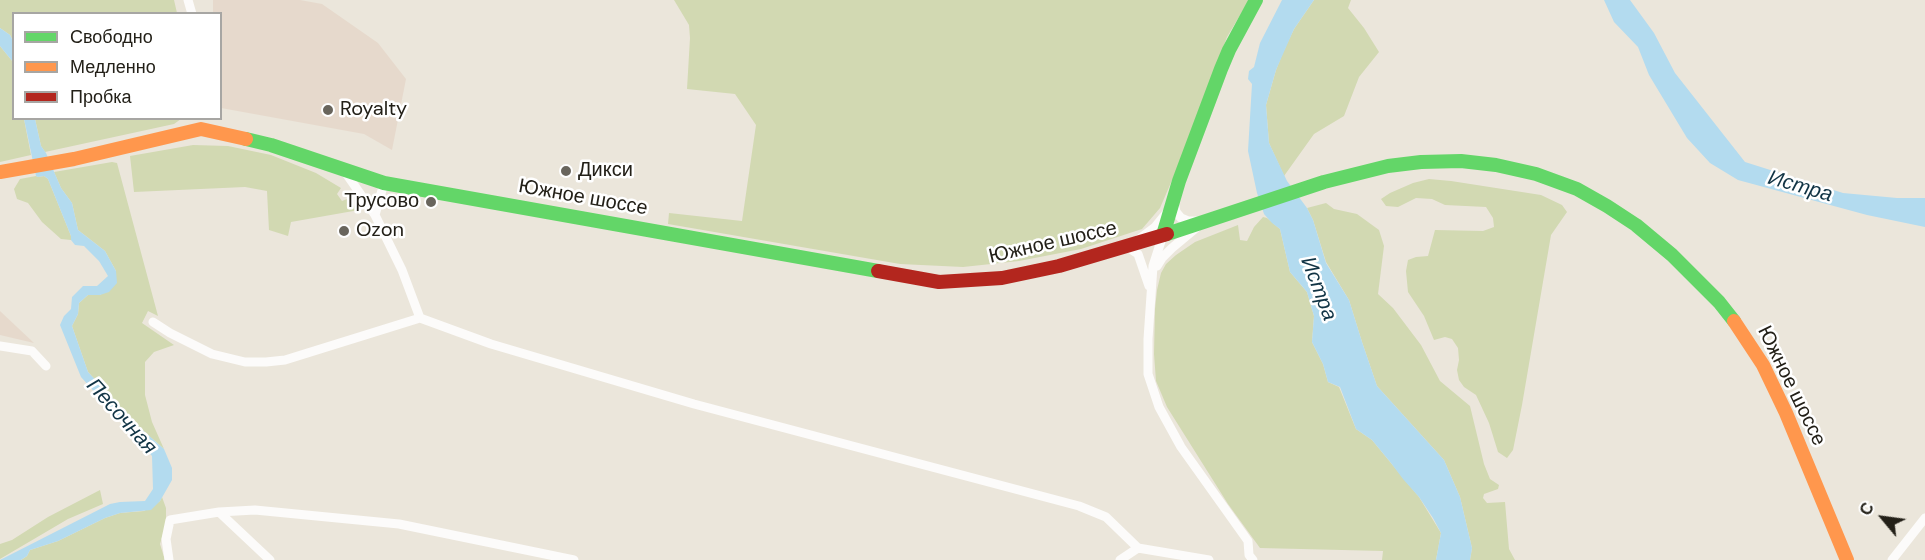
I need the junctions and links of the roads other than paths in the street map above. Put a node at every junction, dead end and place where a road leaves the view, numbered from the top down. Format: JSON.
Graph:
{"nodes":[{"id":1,"x":1256,"y":0,"type":"edge"},
{"id":2,"x":200,"y":124,"type":"edge"},
{"id":3,"x":343,"y":169,"type":"junction"},
{"id":4,"x":0,"y":172,"type":"edge"},
{"id":5,"x":384,"y":183,"type":"junction"},
{"id":6,"x":1174,"y":202,"type":"junction"},
{"id":7,"x":375,"y":215,"type":"junction"},
{"id":8,"x":1208,"y":221,"type":"junction"},
{"id":9,"x":1162,"y":235,"type":"junction"},
{"id":10,"x":1126,"y":246,"type":"junction"},
{"id":11,"x":1151,"y":292,"type":"junction"},
{"id":12,"x":420,"y":318,"type":"junction"},
{"id":13,"x":153,"y":322,"type":"dead end"},
{"id":14,"x":0,"y":346,"type":"edge"},
{"id":15,"x":46,"y":366,"type":"dead end"},
{"id":16,"x":219,"y":512,"type":"junction"},
{"id":17,"x":1925,"y":518,"type":"edge"},
{"id":18,"x":1138,"y":548,"type":"junction"},
{"id":19,"x":1249,"y":558,"type":"edge"},
{"id":20,"x":169,"y":560,"type":"edge"},
{"id":21,"x":270,"y":560,"type":"edge"},
{"id":22,"x":574,"y":560,"type":"edge"},
{"id":23,"x":1120,"y":560,"type":"edge"},
{"id":24,"x":1209,"y":560,"type":"edge"},
{"id":25,"x":1847,"y":560,"type":"edge"},
{"id":26,"x":1892,"y":560,"type":"edge"}],
"edges":[{"from":1,"to":6,"type":"main road"},
{"from":2,"to":3,"type":"main road","name":"Южное шоссе"},
{"from":2,"to":4,"type":"main road","name":"Южное шоссе"},
{"from":3,"to":5,"type":"main road","name":"Южное шоссе"},
{"from":3,"to":7,"type":"street"},
{"from":5,"to":7,"type":"street"},
{"from":5,"to":10,"type":"main road","name":"Южное шоссе"},
{"from":6,"to":8,"type":"street"},
{"from":6,"to":9,"type":"main road"},
{"from":6,"to":10,"type":"street"},
{"from":7,"to":12,"type":"street"},
{"from":8,"to":9,"type":"main road","name":"Южное шоссе"},
{"from":8,"to":11,"type":"street"},
{"from":8,"to":25,"type":"main road","name":"Южное шоссе"},
{"from":9,"to":10,"type":"main road","name":"Южное шоссе"},
{"from":9,"to":11,"type":"street"},
{"from":10,"to":11,"type":"street"},
{"from":11,"to":19,"type":"street"},
{"from":12,"to":13,"type":"street"},
{"from":12,"to":18,"type":"street"},
{"from":14,"to":15,"type":"street"},
{"from":16,"to":20,"type":"street"},
{"from":16,"to":21,"type":"street"},
{"from":16,"to":22,"type":"street"},
{"from":17,"to":26,"type":"street"},
{"from":18,"to":23,"type":"street"},
{"from":18,"to":24,"type":"street"}]}
